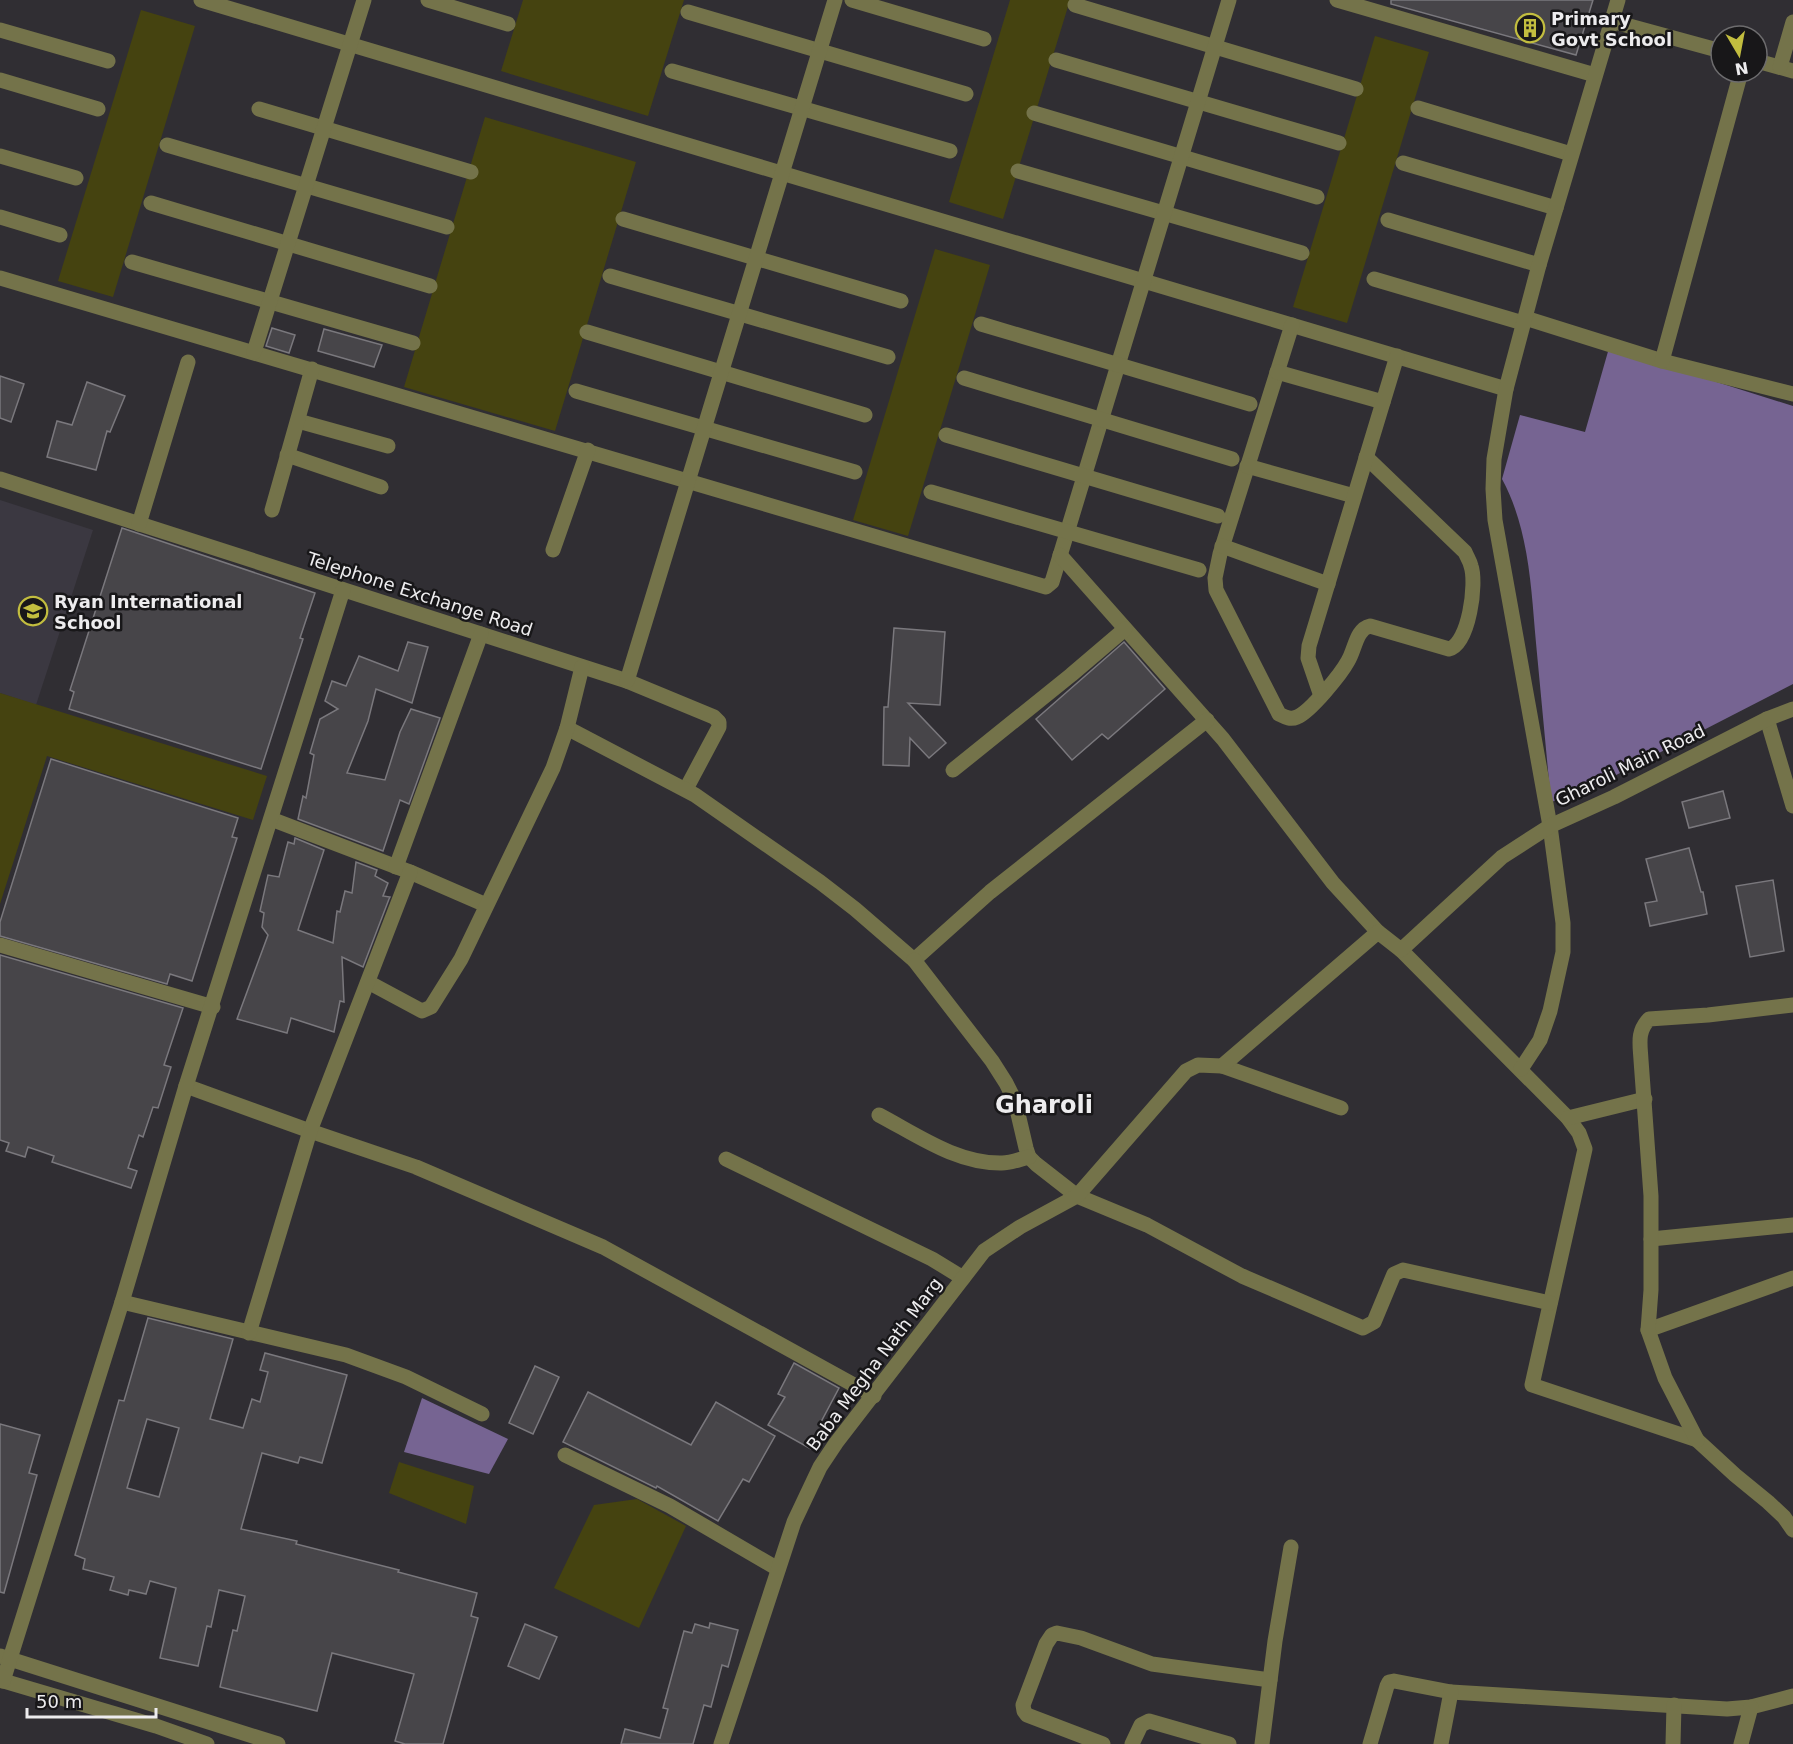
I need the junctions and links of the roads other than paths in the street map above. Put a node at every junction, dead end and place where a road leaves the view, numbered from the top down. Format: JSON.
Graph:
{"nodes":[{"id":1,"x":201,"y":0,"type":"edge"},
{"id":2,"x":364,"y":0,"type":"edge"},
{"id":3,"x":429,"y":0,"type":"edge"},
{"id":4,"x":836,"y":0,"type":"edge"},
{"id":5,"x":852,"y":0,"type":"edge"},
{"id":6,"x":1228,"y":0,"type":"edge"},
{"id":7,"x":1337,"y":0,"type":"edge"},
{"id":8,"x":1618,"y":0,"type":"edge"},
{"id":9,"x":1075,"y":5,"type":"dead end"},
{"id":10,"x":688,"y":12,"type":"dead end"},
{"id":11,"x":1611,"y":21,"type":"junction"},
{"id":12,"x":1793,"y":22,"type":"edge"},
{"id":13,"x":508,"y":24,"type":"dead end"},
{"id":14,"x":0,"y":30,"type":"edge"},
{"id":15,"x":984,"y":39,"type":"dead end"},
{"id":16,"x":350,"y":45,"type":"junction"},
{"id":17,"x":1215,"y":46,"type":"junction"},
{"id":18,"x":1709,"y":48,"type":"edge"},
{"id":19,"x":820,"y":51,"type":"junction"},
{"id":20,"x":1056,"y":60,"type":"dead end"},
{"id":21,"x":108,"y":61,"type":"dead end"},
{"id":22,"x":1769,"y":64,"type":"edge"},
{"id":23,"x":1786,"y":69,"type":"edge"},
{"id":24,"x":672,"y":71,"type":"dead end"},
{"id":25,"x":1595,"y":75,"type":"junction"},
{"id":26,"x":0,"y":80,"type":"edge"},
{"id":27,"x":1738,"y":84,"type":"edge"},
{"id":28,"x":1356,"y":88,"type":"dead end"},
{"id":29,"x":966,"y":94,"type":"dead end"},
{"id":30,"x":1198,"y":101,"type":"junction"},
{"id":31,"x":1418,"y":108,"type":"dead end"},
{"id":32,"x":98,"y":109,"type":"dead end"},
{"id":33,"x":259,"y":109,"type":"dead end"},
{"id":34,"x":802,"y":109,"type":"junction"},
{"id":35,"x":1034,"y":113,"type":"dead end"},
{"id":36,"x":324,"y":128,"type":"junction"},
{"id":37,"x":1339,"y":142,"type":"dead end"},
{"id":38,"x":167,"y":145,"type":"dead end"},
{"id":39,"x":950,"y":151,"type":"dead end"},
{"id":40,"x":1571,"y":154,"type":"junction"},
{"id":41,"x":0,"y":156,"type":"edge"},
{"id":42,"x":1181,"y":156,"type":"junction"},
{"id":43,"x":1403,"y":163,"type":"dead end"},
{"id":44,"x":1018,"y":171,"type":"dead end"},
{"id":45,"x":471,"y":172,"type":"dead end"},
{"id":46,"x":782,"y":173,"type":"junction"},
{"id":47,"x":76,"y":178,"type":"dead end"},
{"id":48,"x":306,"y":186,"type":"junction"},
{"id":49,"x":1317,"y":197,"type":"dead end"},
{"id":50,"x":151,"y":204,"type":"dead end"},
{"id":51,"x":1556,"y":208,"type":"junction"},
{"id":52,"x":1164,"y":213,"type":"junction"},
{"id":53,"x":0,"y":217,"type":"edge"},
{"id":54,"x":623,"y":219,"type":"dead end"},
{"id":55,"x":1388,"y":220,"type":"dead end"},
{"id":56,"x":447,"y":227,"type":"dead end"},
{"id":57,"x":60,"y":234,"type":"dead end"},
{"id":58,"x":288,"y":244,"type":"junction"},
{"id":59,"x":1302,"y":253,"type":"dead end"},
{"id":60,"x":756,"y":258,"type":"junction"},
{"id":61,"x":132,"y":262,"type":"dead end"},
{"id":62,"x":1539,"y":265,"type":"junction"},
{"id":63,"x":610,"y":276,"type":"dead end"},
{"id":64,"x":0,"y":278,"type":"edge"},
{"id":65,"x":1374,"y":279,"type":"dead end"},
{"id":66,"x":1143,"y":281,"type":"junction"},
{"id":67,"x":430,"y":286,"type":"dead end"},
{"id":68,"x":901,"y":301,"type":"dead end"},
{"id":69,"x":270,"y":302,"type":"junction"},
{"id":70,"x":739,"y":314,"type":"junction"},
{"id":71,"x":1524,"y":321,"type":"junction"},
{"id":72,"x":981,"y":324,"type":"dead end"},
{"id":73,"x":1292,"y":325,"type":"junction"},
{"id":74,"x":587,"y":332,"type":"dead end"},
{"id":75,"x":413,"y":343,"type":"dead end"},
{"id":76,"x":254,"y":352,"type":"junction"},
{"id":77,"x":1397,"y":356,"type":"junction"},
{"id":78,"x":888,"y":357,"type":"dead end"},
{"id":79,"x":1662,"y":361,"type":"junction"},
{"id":80,"x":188,"y":362,"type":"dead end"},
{"id":81,"x":1118,"y":365,"type":"junction"},
{"id":82,"x":312,"y":369,"type":"junction"},
{"id":83,"x":722,"y":372,"type":"junction"},
{"id":84,"x":1277,"y":372,"type":"junction"},
{"id":85,"x":964,"y":378,"type":"dead end"},
{"id":86,"x":1506,"y":389,"type":"junction"},
{"id":87,"x":576,"y":391,"type":"dead end"},
{"id":88,"x":1793,"y":394,"type":"edge"},
{"id":89,"x":1383,"y":402,"type":"junction"},
{"id":90,"x":1250,"y":404,"type":"dead end"},
{"id":91,"x":865,"y":415,"type":"dead end"},
{"id":92,"x":1101,"y":420,"type":"junction"},
{"id":93,"x":298,"y":421,"type":"junction"},
{"id":94,"x":705,"y":428,"type":"junction"},
{"id":95,"x":946,"y":435,"type":"dead end"},
{"id":96,"x":388,"y":446,"type":"dead end"},
{"id":97,"x":588,"y":450,"type":"junction"},
{"id":98,"x":287,"y":455,"type":"junction"},
{"id":99,"x":1366,"y":457,"type":"junction"},
{"id":100,"x":1232,"y":459,"type":"dead end"},
{"id":101,"x":1247,"y":466,"type":"junction"},
{"id":102,"x":855,"y":471,"type":"dead end"},
{"id":103,"x":1084,"y":476,"type":"junction"},
{"id":104,"x":0,"y":479,"type":"edge"},
{"id":105,"x":688,"y":480,"type":"junction"},
{"id":106,"x":381,"y":487,"type":"dead end"},
{"id":107,"x":931,"y":492,"type":"dead end"},
{"id":108,"x":1354,"y":496,"type":"junction"},
{"id":109,"x":272,"y":510,"type":"dead end"},
{"id":110,"x":1218,"y":516,"type":"dead end"},
{"id":111,"x":139,"y":524,"type":"junction"},
{"id":112,"x":1067,"y":532,"type":"junction"},
{"id":113,"x":1222,"y":546,"type":"junction"},
{"id":114,"x":553,"y":550,"type":"dead end"},
{"id":115,"x":1060,"y":555,"type":"junction"},
{"id":116,"x":1199,"y":570,"type":"dead end"},
{"id":117,"x":1328,"y":584,"type":"junction"},
{"id":118,"x":343,"y":590,"type":"junction"},
{"id":119,"x":1125,"y":629,"type":"junction"},
{"id":120,"x":481,"y":634,"type":"junction"},
{"id":121,"x":582,"y":667,"type":"junction"},
{"id":122,"x":627,"y":681,"type":"junction"},
{"id":123,"x":1321,"y":696,"type":"junction"},
{"id":124,"x":1793,"y":709,"type":"edge"},
{"id":125,"x":1767,"y":719,"type":"junction"},
{"id":126,"x":1207,"y":720,"type":"junction"},
{"id":127,"x":567,"y":728,"type":"junction"},
{"id":128,"x":953,"y":770,"type":"dead end"},
{"id":129,"x":686,"y":789,"type":"junction"},
{"id":130,"x":1793,"y":806,"type":"edge"},
{"id":131,"x":271,"y":819,"type":"junction"},
{"id":132,"x":1550,"y":826,"type":"junction"},
{"id":133,"x":403,"y":869,"type":"junction"},
{"id":134,"x":486,"y":904,"type":"junction"},
{"id":135,"x":1378,"y":932,"type":"junction"},
{"id":136,"x":0,"y":945,"type":"edge"},
{"id":137,"x":1401,"y":950,"type":"junction"},
{"id":138,"x":914,"y":960,"type":"junction"},
{"id":139,"x":368,"y":982,"type":"junction"},
{"id":140,"x":1793,"y":1005,"type":"edge"},
{"id":141,"x":213,"y":1007,"type":"junction"},
{"id":142,"x":1222,"y":1066,"type":"junction"},
{"id":143,"x":1521,"y":1069,"type":"junction"},
{"id":144,"x":186,"y":1086,"type":"junction"},
{"id":145,"x":1645,"y":1098,"type":"junction"},
{"id":146,"x":1341,"y":1108,"type":"dead end"},
{"id":147,"x":879,"y":1115,"type":"dead end"},
{"id":148,"x":1568,"y":1118,"type":"junction"},
{"id":149,"x":310,"y":1131,"type":"junction"},
{"id":150,"x":1029,"y":1157,"type":"junction"},
{"id":151,"x":726,"y":1159,"type":"dead end"},
{"id":152,"x":1077,"y":1196,"type":"junction"},
{"id":153,"x":1793,"y":1225,"type":"edge"},
{"id":154,"x":1651,"y":1239,"type":"junction"},
{"id":155,"x":963,"y":1278,"type":"junction"},
{"id":156,"x":1793,"y":1278,"type":"edge"},
{"id":157,"x":122,"y":1302,"type":"junction"},
{"id":158,"x":1550,"y":1303,"type":"junction"},
{"id":159,"x":1648,"y":1330,"type":"junction"},
{"id":160,"x":249,"y":1333,"type":"junction"},
{"id":161,"x":874,"y":1396,"type":"junction"},
{"id":162,"x":482,"y":1414,"type":"dead end"},
{"id":163,"x":1697,"y":1440,"type":"junction"},
{"id":164,"x":565,"y":1455,"type":"dead end"},
{"id":165,"x":1793,"y":1530,"type":"edge"},
{"id":166,"x":1291,"y":1547,"type":"dead end"},
{"id":167,"x":778,"y":1569,"type":"junction"},
{"id":168,"x":5,"y":1657,"type":"edge"},
{"id":169,"x":1,"y":1680,"type":"edge"},
{"id":170,"x":1270,"y":1680,"type":"junction"},
{"id":171,"x":1451,"y":1692,"type":"junction"},
{"id":172,"x":1793,"y":1696,"type":"edge"},
{"id":173,"x":1674,"y":1705,"type":"junction"},
{"id":174,"x":1751,"y":1707,"type":"junction"},
{"id":175,"x":213,"y":1723,"type":"junction"},
{"id":176,"x":236,"y":1738,"type":"edge"},
{"id":177,"x":204,"y":1744,"type":"edge"},
{"id":178,"x":278,"y":1744,"type":"edge"},
{"id":179,"x":721,"y":1744,"type":"edge"},
{"id":180,"x":1103,"y":1744,"type":"edge"},
{"id":181,"x":1132,"y":1744,"type":"edge"},
{"id":182,"x":1230,"y":1744,"type":"edge"},
{"id":183,"x":1262,"y":1744,"type":"edge"},
{"id":184,"x":1370,"y":1744,"type":"edge"},
{"id":185,"x":1441,"y":1744,"type":"edge"},
{"id":186,"x":1674,"y":1744,"type":"edge"},
{"id":187,"x":1741,"y":1744,"type":"edge"}],
"edges":[{"from":1,"to":16,"type":"street"},
{"from":2,"to":16,"type":"street"},
{"from":3,"to":13,"type":"street"},
{"from":4,"to":19,"type":"street"},
{"from":5,"to":15,"type":"street"},
{"from":6,"to":17,"type":"street"},
{"from":7,"to":25,"type":"street"},
{"from":8,"to":11,"type":"street"},
{"from":9,"to":17,"type":"street"},
{"from":10,"to":19,"type":"street"},
{"from":11,"to":18,"type":"street"},
{"from":11,"to":25,"type":"street"},
{"from":12,"to":23,"type":"street"},
{"from":14,"to":21,"type":"street"},
{"from":16,"to":36,"type":"street"},
{"from":16,"to":46,"type":"street"},
{"from":17,"to":28,"type":"street"},
{"from":17,"to":30,"type":"street"},
{"from":19,"to":29,"type":"street"},
{"from":19,"to":34,"type":"street"},
{"from":20,"to":30,"type":"street"},
{"from":22,"to":23,"type":"street"},
{"from":24,"to":34,"type":"street"},
{"from":25,"to":40,"type":"street"},
{"from":26,"to":32,"type":"street"},
{"from":27,"to":79,"type":"street"},
{"from":30,"to":37,"type":"street"},
{"from":30,"to":42,"type":"street"},
{"from":31,"to":40,"type":"street"},
{"from":33,"to":36,"type":"street"},
{"from":34,"to":39,"type":"street"},
{"from":34,"to":46,"type":"street"},
{"from":35,"to":42,"type":"street"},
{"from":36,"to":45,"type":"street"},
{"from":36,"to":48,"type":"street"},
{"from":38,"to":48,"type":"street"},
{"from":40,"to":51,"type":"street"},
{"from":41,"to":47,"type":"street"},
{"from":42,"to":49,"type":"street"},
{"from":42,"to":52,"type":"street"},
{"from":43,"to":51,"type":"street"},
{"from":44,"to":52,"type":"street"},
{"from":46,"to":60,"type":"street"},
{"from":46,"to":66,"type":"street"},
{"from":48,"to":56,"type":"street"},
{"from":48,"to":58,"type":"street"},
{"from":50,"to":58,"type":"street"},
{"from":51,"to":62,"type":"street"},
{"from":52,"to":59,"type":"street"},
{"from":52,"to":66,"type":"street"},
{"from":53,"to":57,"type":"street"},
{"from":54,"to":60,"type":"street"},
{"from":55,"to":62,"type":"street"},
{"from":58,"to":67,"type":"street"},
{"from":58,"to":69,"type":"street"},
{"from":60,"to":68,"type":"street"},
{"from":60,"to":70,"type":"street"},
{"from":61,"to":69,"type":"street"},
{"from":62,"to":71,"type":"street"},
{"from":63,"to":70,"type":"street"},
{"from":64,"to":76,"type":"street"},
{"from":65,"to":71,"type":"street"},
{"from":66,"to":73,"type":"street"},
{"from":66,"to":81,"type":"street"},
{"from":69,"to":75,"type":"street"},
{"from":69,"to":76,"type":"street"},
{"from":70,"to":78,"type":"street"},
{"from":70,"to":83,"type":"street"},
{"from":71,"to":79,"type":"street"},
{"from":71,"to":86,"type":"street"},
{"from":72,"to":81,"type":"street"},
{"from":73,"to":77,"type":"street"},
{"from":73,"to":84,"type":"street"},
{"from":74,"to":83,"type":"street"},
{"from":76,"to":82,"type":"street"},
{"from":77,"to":86,"type":"street"},
{"from":77,"to":89,"type":"street"},
{"from":79,"to":88,"type":"street"},
{"from":80,"to":111,"type":"street"},
{"from":81,"to":90,"type":"street"},
{"from":81,"to":92,"type":"street"},
{"from":82,"to":93,"type":"street"},
{"from":82,"to":97,"type":"street"},
{"from":83,"to":91,"type":"street"},
{"from":83,"to":94,"type":"street"},
{"from":84,"to":89,"type":"street"},
{"from":84,"to":101,"type":"street"},
{"from":85,"to":92,"type":"street"},
{"from":86,"to":132,"type":"street"},
{"from":87,"to":94,"type":"street"},
{"from":89,"to":99,"type":"street"},
{"from":92,"to":100,"type":"street"},
{"from":92,"to":103,"type":"street"},
{"from":93,"to":96,"type":"street"},
{"from":93,"to":98,"type":"street"},
{"from":94,"to":102,"type":"street"},
{"from":94,"to":105,"type":"street"},
{"from":95,"to":103,"type":"street"},
{"from":97,"to":105,"type":"street"},
{"from":97,"to":114,"type":"street"},
{"from":98,"to":106,"type":"street"},
{"from":98,"to":109,"type":"street"},
{"from":99,"to":108,"type":"street"},
{"from":99,"to":123,"type":"street"},
{"from":101,"to":108,"type":"street"},
{"from":101,"to":113,"type":"street"},
{"from":103,"to":110,"type":"street"},
{"from":103,"to":112,"type":"street"},
{"from":104,"to":111,"type":"street","name":"Telephone Exchange Road"},
{"from":105,"to":115,"type":"street"},
{"from":105,"to":122,"type":"street"},
{"from":107,"to":112,"type":"street"},
{"from":108,"to":117,"type":"street"},
{"from":111,"to":118,"type":"street","name":"Telephone Exchange Road"},
{"from":112,"to":115,"type":"street"},
{"from":112,"to":116,"type":"street"},
{"from":113,"to":117,"type":"street"},
{"from":113,"to":123,"type":"street"},
{"from":115,"to":119,"type":"street"},
{"from":117,"to":123,"type":"street"},
{"from":118,"to":120,"type":"street","name":"Telephone Exchange Road"},
{"from":118,"to":131,"type":"street"},
{"from":119,"to":126,"type":"street"},
{"from":119,"to":128,"type":"street"},
{"from":120,"to":121,"type":"street","name":"Telephone Exchange Road"},
{"from":120,"to":133,"type":"street"},
{"from":121,"to":122,"type":"street","name":"Telephone Exchange Road"},
{"from":121,"to":127,"type":"street"},
{"from":122,"to":129,"type":"street","name":"Telephone Exchange Road"},
{"from":124,"to":125,"type":"street","name":"Gharoli Main Road"},
{"from":125,"to":130,"type":"street"},
{"from":125,"to":132,"type":"street","name":"Gharoli Main Road"},
{"from":126,"to":135,"type":"street"},
{"from":126,"to":138,"type":"street"},
{"from":127,"to":129,"type":"street"},
{"from":127,"to":134,"type":"street"},
{"from":129,"to":138,"type":"street"},
{"from":131,"to":133,"type":"street"},
{"from":131,"to":141,"type":"street"},
{"from":132,"to":137,"type":"street"},
{"from":132,"to":143,"type":"street","name":"Gharoli Main Road"},
{"from":133,"to":134,"type":"street"},
{"from":133,"to":139,"type":"street"},
{"from":134,"to":139,"type":"street"},
{"from":135,"to":137,"type":"street"},
{"from":135,"to":142,"type":"street"},
{"from":136,"to":141,"type":"street"},
{"from":137,"to":143,"type":"street"},
{"from":138,"to":150,"type":"street"},
{"from":139,"to":149,"type":"street"},
{"from":140,"to":145,"type":"street"},
{"from":141,"to":144,"type":"street"},
{"from":142,"to":146,"type":"street"},
{"from":142,"to":152,"type":"street"},
{"from":143,"to":148,"type":"street"},
{"from":144,"to":149,"type":"street"},
{"from":144,"to":157,"type":"street"},
{"from":145,"to":148,"type":"street"},
{"from":145,"to":154,"type":"street"},
{"from":147,"to":150,"type":"street"},
{"from":148,"to":158,"type":"street"},
{"from":149,"to":160,"type":"street"},
{"from":149,"to":161,"type":"street"},
{"from":150,"to":152,"type":"street"},
{"from":151,"to":155,"type":"street"},
{"from":152,"to":155,"type":"street","name":"Baba Megha Nath Marg"},
{"from":152,"to":158,"type":"street"},
{"from":153,"to":154,"type":"street"},
{"from":154,"to":159,"type":"street"},
{"from":155,"to":161,"type":"street","name":"Baba Megha Nath Marg"},
{"from":156,"to":159,"type":"street"},
{"from":157,"to":160,"type":"street"},
{"from":157,"to":168,"type":"street"},
{"from":158,"to":163,"type":"street"},
{"from":159,"to":163,"type":"street"},
{"from":160,"to":162,"type":"street"},
{"from":161,"to":167,"type":"street","name":"Baba Megha Nath Marg"},
{"from":163,"to":165,"type":"street"},
{"from":164,"to":167,"type":"street"},
{"from":166,"to":170,"type":"street"},
{"from":167,"to":179,"type":"street","name":"Baba Megha Nath Marg"},
{"from":168,"to":169,"type":"street"},
{"from":168,"to":175,"type":"street"},
{"from":169,"to":177,"type":"street"},
{"from":170,"to":180,"type":"street"},
{"from":170,"to":183,"type":"street"},
{"from":171,"to":173,"type":"street"},
{"from":171,"to":184,"type":"street"},
{"from":171,"to":185,"type":"street"},
{"from":172,"to":174,"type":"street"},
{"from":173,"to":174,"type":"street"},
{"from":173,"to":186,"type":"street"},
{"from":174,"to":187,"type":"street"},
{"from":175,"to":176,"type":"street"},
{"from":175,"to":177,"type":"street"},
{"from":176,"to":178,"type":"street"},
{"from":181,"to":182,"type":"street"}]}
